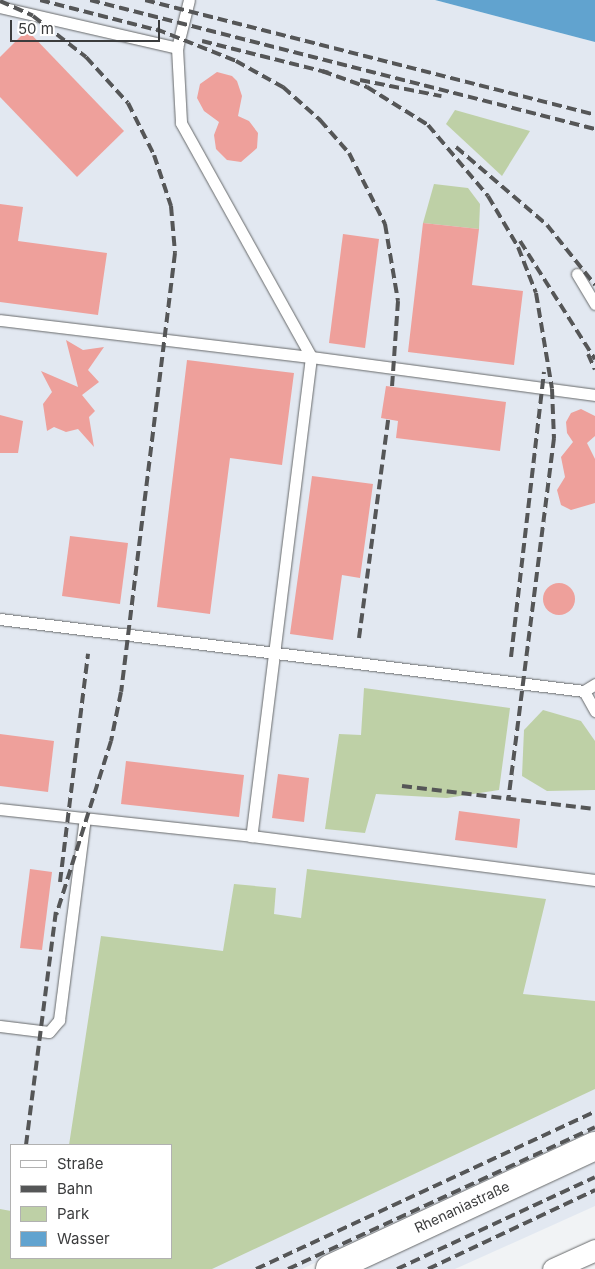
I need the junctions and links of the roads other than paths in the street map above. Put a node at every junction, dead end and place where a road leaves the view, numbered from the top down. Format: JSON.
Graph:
{"nodes":[{"id":1,"x":189,"y":0,"type":"edge"},
{"id":2,"x":0,"y":8,"type":"edge"},
{"id":3,"x":177,"y":48,"type":"junction"},
{"id":4,"x":577,"y":274,"type":"dead end"},
{"id":5,"x":595,"y":304,"type":"edge"},
{"id":6,"x":0,"y":320,"type":"edge"},
{"id":7,"x":311,"y":357,"type":"junction"},
{"id":8,"x":595,"y":395,"type":"edge"},
{"id":9,"x":0,"y":619,"type":"edge"},
{"id":10,"x":274,"y":653,"type":"junction"},
{"id":11,"x":595,"y":684,"type":"edge"},
{"id":12,"x":584,"y":691,"type":"junction"},
{"id":13,"x":595,"y":711,"type":"edge"},
{"id":14,"x":0,"y":809,"type":"edge"},
{"id":15,"x":85,"y":818,"type":"junction"},
{"id":16,"x":251,"y":836,"type":"junction"},
{"id":17,"x":595,"y":880,"type":"edge"},
{"id":18,"x":0,"y":1026,"type":"edge"},
{"id":19,"x":595,"y":1146,"type":"edge"},
{"id":20,"x":595,"y":1250,"type":"edge"},
{"id":21,"x":330,"y":1269,"type":"edge"},
{"id":22,"x":553,"y":1269,"type":"edge"}],
"edges":[{"from":1,"to":3,"type":"lane"},
{"from":2,"to":3,"type":"lane"},
{"from":3,"to":7,"type":"lane"},
{"from":4,"to":5,"type":"lane"},
{"from":6,"to":7,"type":"lane"},
{"from":7,"to":8,"type":"lane"},
{"from":7,"to":10,"type":"lane"},
{"from":9,"to":10,"type":"lane"},
{"from":10,"to":12,"type":"lane"},
{"from":10,"to":16,"type":"lane"},
{"from":11,"to":12,"type":"lane"},
{"from":12,"to":13,"type":"lane"},
{"from":14,"to":15,"type":"lane"},
{"from":15,"to":16,"type":"lane"},
{"from":15,"to":18,"type":"lane"},
{"from":16,"to":17,"type":"lane"},
{"from":19,"to":21,"type":"street","name":"Rhenaniastraße"},
{"from":20,"to":22,"type":"street"}]}
